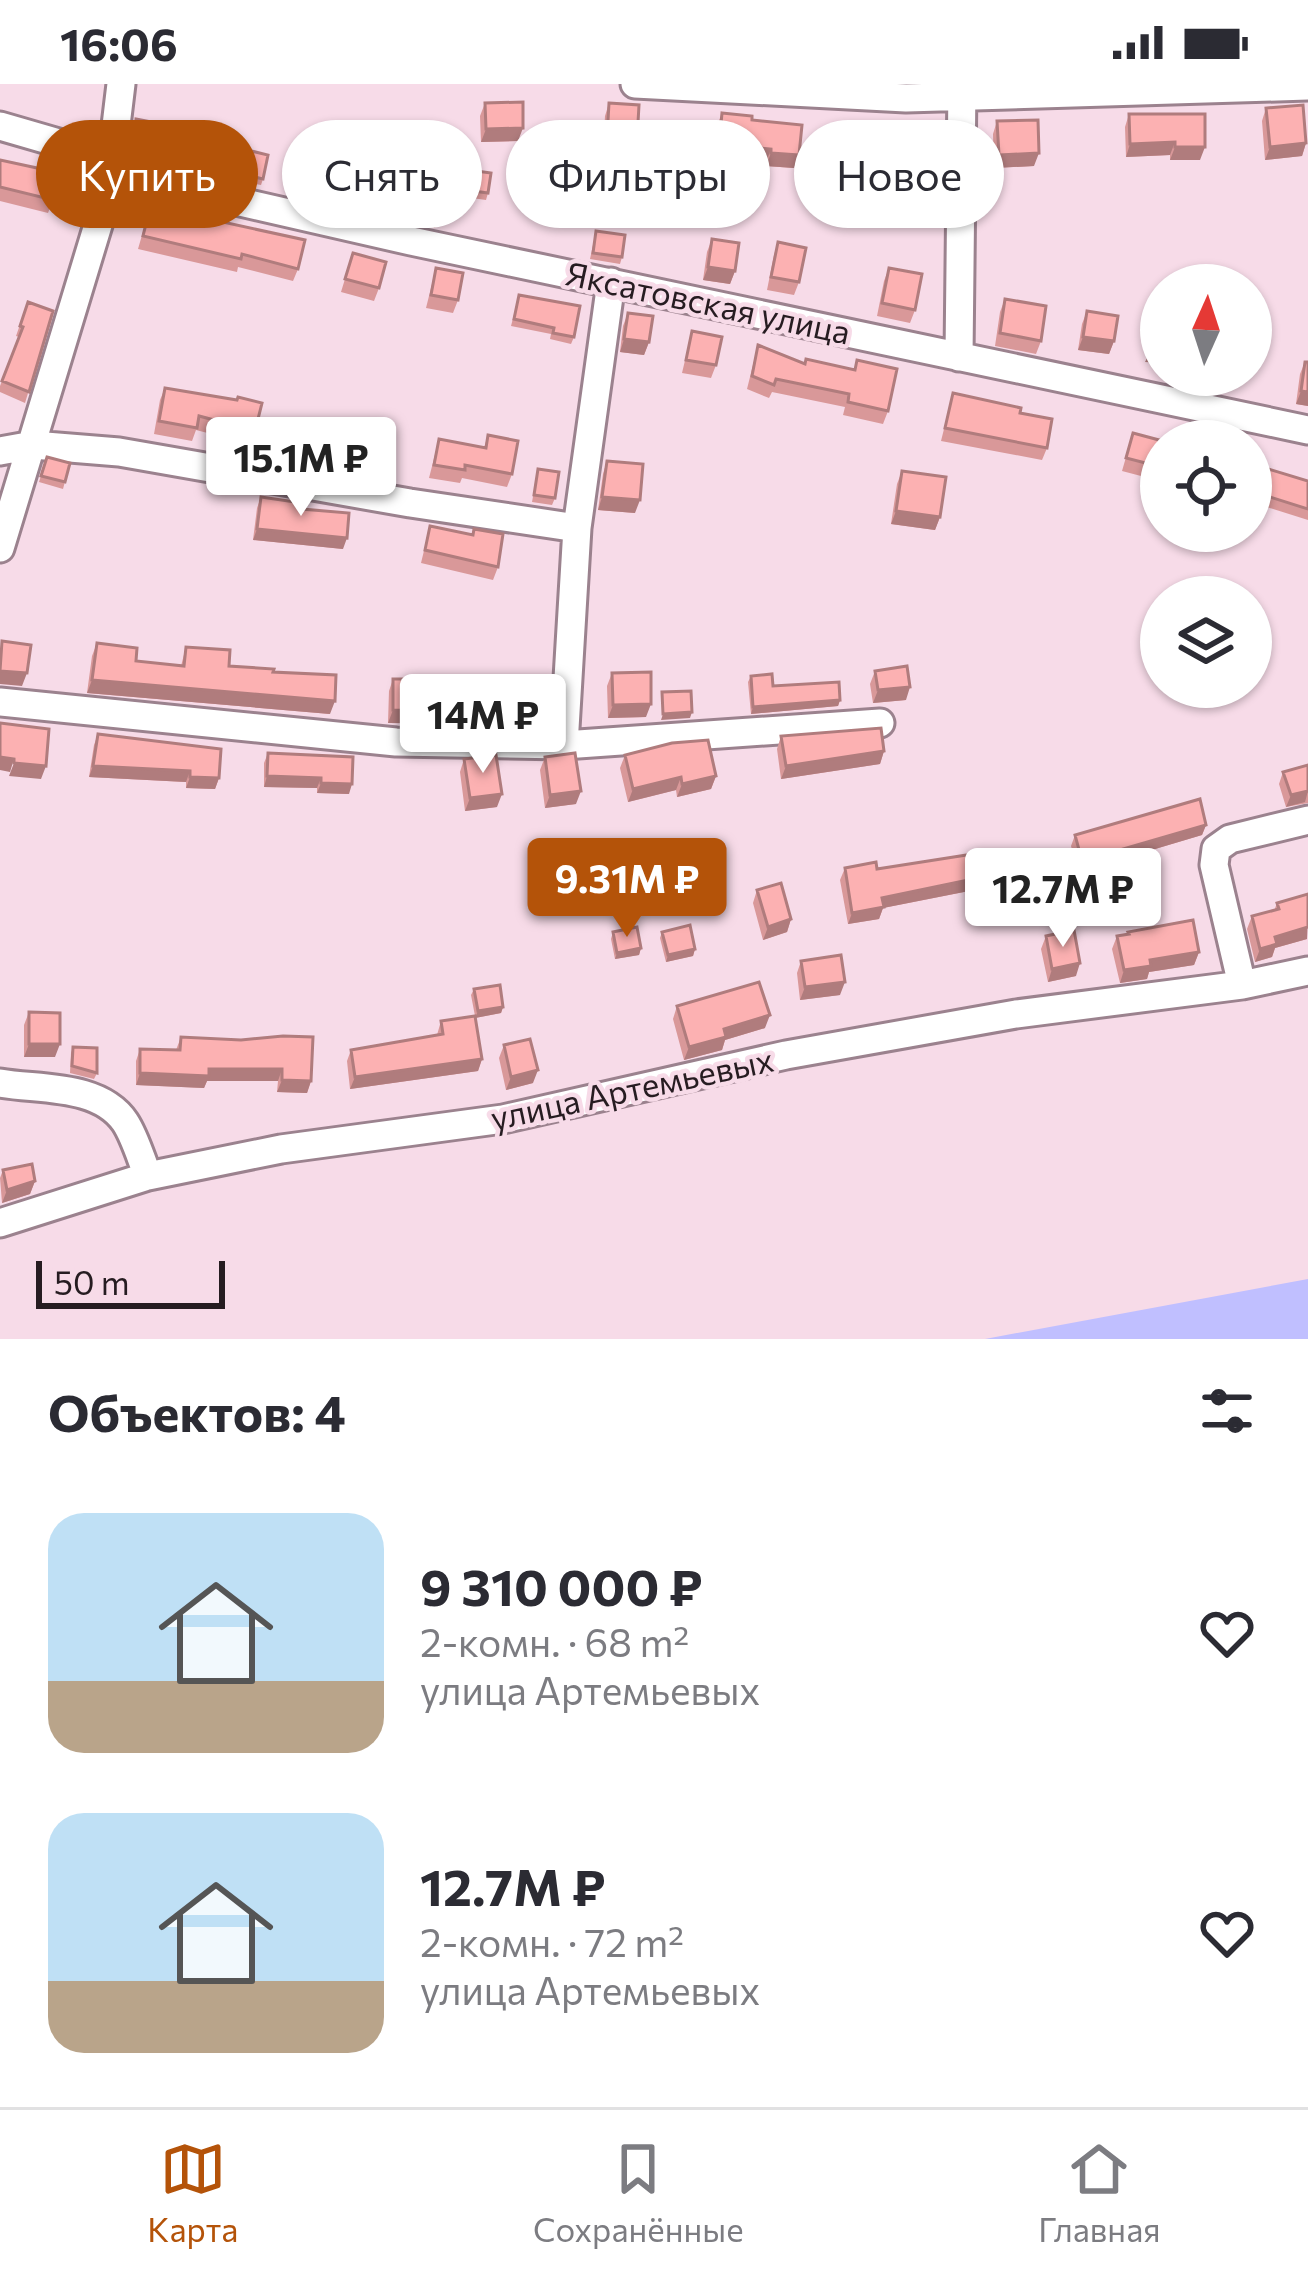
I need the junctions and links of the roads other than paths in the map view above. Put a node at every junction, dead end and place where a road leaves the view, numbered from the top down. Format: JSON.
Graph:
{"nodes":[{"id":1,"x":121,"y":84,"type":"edge"},
{"id":2,"x":635,"y":84,"type":"edge"},
{"id":3,"x":1308,"y":86,"type":"edge"},
{"id":4,"x":962,"y":91,"type":"edge"},
{"id":5,"x":116,"y":120,"type":"edge"},
{"id":6,"x":0,"y":126,"type":"edge"},
{"id":7,"x":36,"y":137,"type":"edge"},
{"id":8,"x":258,"y":205,"type":"edge"},
{"id":9,"x":97,"y":228,"type":"edge"},
{"id":10,"x":611,"y":282,"type":"junction"},
{"id":11,"x":959,"y":357,"type":"junction"},
{"id":12,"x":1308,"y":430,"type":"edge"},
{"id":13,"x":33,"y":445,"type":"junction"},
{"id":14,"x":0,"y":451,"type":"edge"},
{"id":15,"x":577,"y":528,"type":"junction"},
{"id":16,"x":0,"y":548,"type":"edge"},
{"id":17,"x":0,"y":702,"type":"edge"},
{"id":18,"x":880,"y":723,"type":"edge"},
{"id":19,"x":564,"y":745,"type":"junction"},
{"id":20,"x":1308,"y":820,"type":"edge"},
{"id":21,"x":1308,"y":971,"type":"edge"},
{"id":22,"x":1242,"y":986,"type":"junction"},
{"id":23,"x":0,"y":1083,"type":"edge"},
{"id":24,"x":148,"y":1176,"type":"junction"},
{"id":25,"x":0,"y":1223,"type":"edge"}],
"edges":[{"from":1,"to":5,"type":"street"},
{"from":2,"to":4,"type":"street"},
{"from":3,"to":4,"type":"street"},
{"from":4,"to":11,"type":"street"},
{"from":6,"to":7,"type":"street","name":"Яксатовская улица"},
{"from":8,"to":10,"type":"street","name":"Яксатовская улица"},
{"from":9,"to":13,"type":"street"},
{"from":10,"to":11,"type":"street","name":"Яксатовская улица"},
{"from":10,"to":15,"type":"street"},
{"from":11,"to":12,"type":"street","name":"Яксатовская улица"},
{"from":13,"to":14,"type":"street"},
{"from":13,"to":15,"type":"street"},
{"from":13,"to":16,"type":"street"},
{"from":15,"to":19,"type":"street"},
{"from":17,"to":19,"type":"street"},
{"from":18,"to":19,"type":"street"},
{"from":20,"to":22,"type":"street"},
{"from":21,"to":22,"type":"street","name":"улица Артемьевых"},
{"from":22,"to":24,"type":"street","name":"улица Артемьевых"},
{"from":23,"to":24,"type":"street"},
{"from":24,"to":25,"type":"street","name":"улица Артемьевых"}]}
